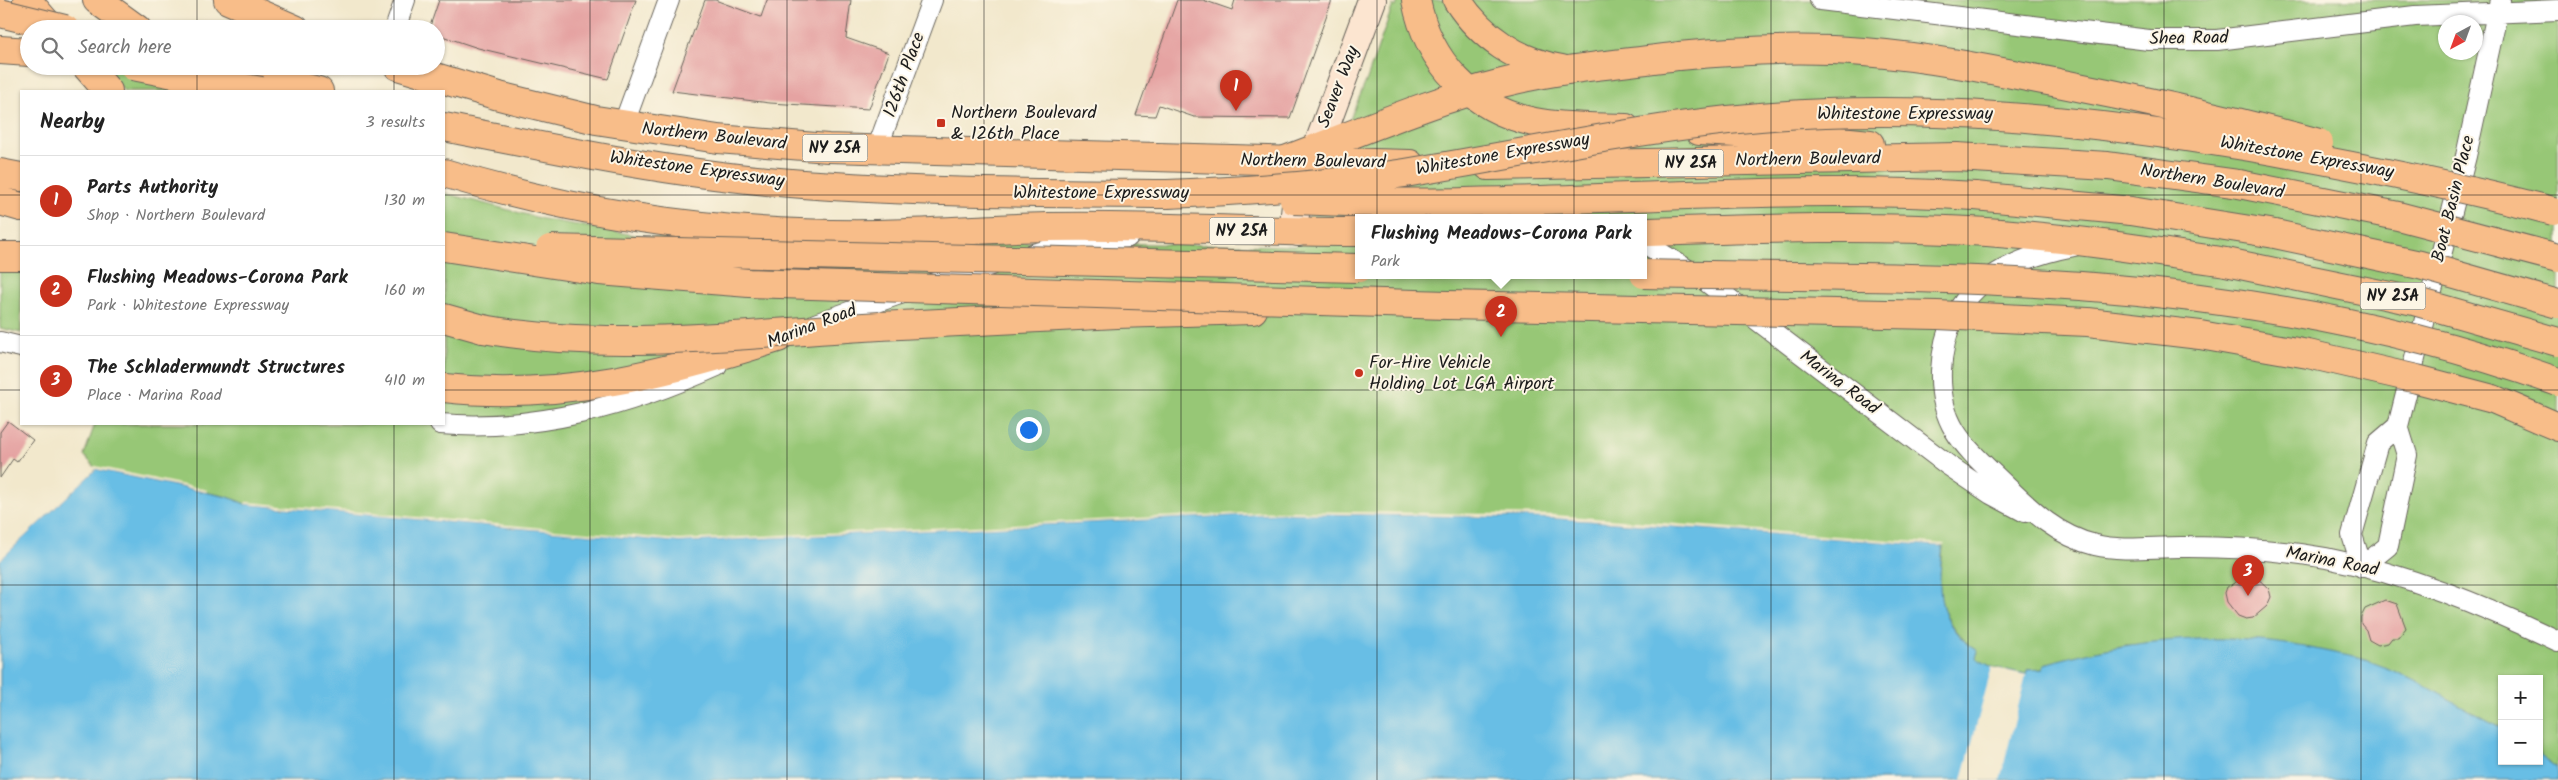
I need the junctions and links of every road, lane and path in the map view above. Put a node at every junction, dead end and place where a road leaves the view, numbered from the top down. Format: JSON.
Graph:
{"nodes":[{"id":1,"x":27,"y":0,"type":"edge"},
{"id":2,"x":98,"y":0,"type":"edge"},
{"id":3,"x":228,"y":0,"type":"edge"},
{"id":4,"x":405,"y":0,"type":"edge"},
{"id":5,"x":669,"y":0,"type":"edge"},
{"id":6,"x":932,"y":0,"type":"edge"},
{"id":7,"x":1372,"y":0,"type":"edge"},
{"id":8,"x":1416,"y":0,"type":"edge"},
{"id":9,"x":1457,"y":0,"type":"edge"},
{"id":10,"x":1820,"y":0,"type":"edge"},
{"id":11,"x":2498,"y":7,"type":"edge"},
{"id":12,"x":2558,"y":10,"type":"edge"},
{"id":13,"x":0,"y":13,"type":"edge"},
{"id":14,"x":28,"y":20,"type":"edge"},
{"id":15,"x":44,"y":20,"type":"edge"},
{"id":16,"x":126,"y":20,"type":"edge"},
{"id":17,"x":274,"y":20,"type":"edge"},
{"id":18,"x":398,"y":20,"type":"edge"},
{"id":19,"x":0,"y":50,"type":"edge"},
{"id":20,"x":20,"y":51,"type":"edge"},
{"id":21,"x":1573,"y":70,"type":"junction"},
{"id":22,"x":94,"y":75,"type":"edge"},
{"id":23,"x":179,"y":75,"type":"edge"},
{"id":24,"x":211,"y":75,"type":"edge"},
{"id":25,"x":254,"y":75,"type":"edge"},
{"id":26,"x":428,"y":75,"type":"edge"},
{"id":27,"x":107,"y":90,"type":"edge"},
{"id":28,"x":238,"y":90,"type":"edge"},
{"id":29,"x":256,"y":90,"type":"edge"},
{"id":30,"x":315,"y":90,"type":"edge"},
{"id":31,"x":1470,"y":92,"type":"junction"},
{"id":32,"x":445,"y":122,"type":"edge"},
{"id":33,"x":623,"y":126,"type":"junction"},
{"id":34,"x":445,"y":127,"type":"edge"},
{"id":35,"x":546,"y":147,"type":"junction"},
{"id":36,"x":877,"y":149,"type":"junction"},
{"id":37,"x":1313,"y":156,"type":"junction"},
{"id":38,"x":2071,"y":162,"type":"junction"},
{"id":39,"x":0,"y":173,"type":"edge"},
{"id":40,"x":445,"y":173,"type":"edge"},
{"id":41,"x":20,"y":177,"type":"edge"},
{"id":42,"x":1167,"y":194,"type":"junction"},
{"id":43,"x":0,"y":201,"type":"edge"},
{"id":44,"x":20,"y":207,"type":"edge"},
{"id":45,"x":2556,"y":212,"type":"edge"},
{"id":46,"x":1186,"y":230,"type":"junction"},
{"id":47,"x":1298,"y":232,"type":"junction"},
{"id":48,"x":1355,"y":232,"type":"edge"},
{"id":49,"x":1647,"y":232,"type":"edge"},
{"id":50,"x":2275,"y":234,"type":"junction"},
{"id":51,"x":445,"y":242,"type":"edge"},
{"id":52,"x":2095,"y":243,"type":"junction"},
{"id":53,"x":1647,"y":245,"type":"edge"},
{"id":54,"x":445,"y":247,"type":"edge"},
{"id":55,"x":0,"y":256,"type":"edge"},
{"id":56,"x":20,"y":256,"type":"edge"},
{"id":57,"x":2558,"y":258,"type":"edge"},
{"id":58,"x":1355,"y":268,"type":"edge"},
{"id":59,"x":1647,"y":274,"type":"edge"},
{"id":60,"x":2558,"y":286,"type":"edge"},
{"id":61,"x":2558,"y":304,"type":"edge"},
{"id":62,"x":1447,"y":305,"type":"junction"},
{"id":63,"x":445,"y":320,"type":"edge"},
{"id":64,"x":783,"y":337,"type":"junction"},
{"id":65,"x":0,"y":342,"type":"edge"},
{"id":66,"x":2558,"y":342,"type":"edge"},
{"id":67,"x":20,"y":347,"type":"edge"},
{"id":68,"x":2558,"y":382,"type":"edge"},
{"id":69,"x":445,"y":388,"type":"edge"},
{"id":70,"x":2493,"y":399,"type":"junction"},
{"id":71,"x":2558,"y":419,"type":"edge"},
{"id":72,"x":445,"y":424,"type":"edge"},
{"id":73,"x":2398,"y":426,"type":"junction"},
{"id":74,"x":2558,"y":427,"type":"edge"},
{"id":75,"x":2039,"y":518,"type":"junction"},
{"id":76,"x":2362,"y":567,"type":"junction"},
{"id":77,"x":2558,"y":641,"type":"edge"}],
"edges":[{"from":1,"to":15,"type":"main road"},
{"from":2,"to":16,"type":"main road"},
{"from":3,"to":17,"type":"main road"},
{"from":4,"to":18,"type":"street"},
{"from":5,"to":33,"type":"street"},
{"from":6,"to":36,"type":"street","name":"126th Place"},
{"from":7,"to":37,"type":"main road","name":"Seaver Way"},
{"from":8,"to":31,"type":"main road"},
{"from":9,"to":21,"type":"main road"},
{"from":10,"to":11,"type":"street","name":"Shea Road"},
{"from":11,"to":12,"type":"street","name":"Shea Road"},
{"from":11,"to":73,"type":"street","name":"Boat Basin Place"},
{"from":13,"to":14,"type":"main road","bridge":true},
{"from":19,"to":20,"type":"main road"},
{"from":21,"to":31,"type":"main road"},
{"from":21,"to":45,"type":"main road","bridge":true},
{"from":22,"to":27,"type":"main road"},
{"from":23,"to":29,"type":"main road","bridge":true},
{"from":24,"to":28,"type":"main road"},
{"from":25,"to":30,"type":"main road"},
{"from":26,"to":33,"type":"main road","name":"Northern Boulevard","number":"NY 25A"},
{"from":31,"to":37,"type":"main road"},
{"from":31,"to":38,"type":"main road"},
{"from":32,"to":35,"type":"main road"},
{"from":33,"to":36,"type":"main road","name":"Northern Boulevard","number":"NY 25A"},
{"from":34,"to":35,"type":"main road","name":"Whitestone Expressway"},
{"from":35,"to":42,"type":"main road","name":"Whitestone Expressway"},
{"from":36,"to":37,"type":"main road","name":"Northern Boulevard","number":"NY 25A"},
{"from":37,"to":38,"type":"main road","name":"Northern Boulevard","number":"NY 25A"},
{"from":37,"to":47,"type":"main road","name":"Seaver Way"},
{"from":38,"to":57,"type":"main road","name":"Northern Boulevard","number":"NY 25A","bridge":true},
{"from":39,"to":41,"type":"main road"},
{"from":40,"to":46,"type":"main road","number":"NY 25A"},
{"from":42,"to":45,"type":"main road","name":"Whitestone Expressway","bridge":true},
{"from":42,"to":50,"type":"main road","bridge":true},
{"from":43,"to":44,"type":"main road"},
{"from":46,"to":47,"type":"main road","number":"NY 25A"},
{"from":46,"to":64,"type":"street","name":"Marina Road"},
{"from":47,"to":48,"type":"main road","number":"NY 25A"},
{"from":49,"to":52,"type":"main road","number":"NY 25A"},
{"from":50,"to":60,"type":"main road","bridge":true},
{"from":50,"to":61,"type":"main road","bridge":true},
{"from":51,"to":58,"type":"main road","bridge":true},
{"from":52,"to":66,"type":"main road","number":"NY 25A","bridge":true},
{"from":52,"to":75,"type":"street","name":"Marina Road"},
{"from":53,"to":75,"type":"street","name":"Marina Road"},
{"from":54,"to":62,"type":"main road","bridge":true},
{"from":55,"to":56,"type":"main road"},
{"from":59,"to":68,"type":"main road","bridge":true},
{"from":62,"to":63,"type":"main road","bridge":true},
{"from":62,"to":70,"type":"main road","bridge":true},
{"from":64,"to":69,"type":"main road"},
{"from":64,"to":72,"type":"street","name":"Marina Road"},
{"from":65,"to":67,"type":"street"},
{"from":70,"to":71,"type":"main road"},
{"from":70,"to":74,"type":"main road"},
{"from":73,"to":76,"type":"street"},
{"from":73,"to":76,"type":"street"},
{"from":75,"to":76,"type":"street","name":"Marina Road"},
{"from":76,"to":77,"type":"street","name":"Marina Road"}]}
